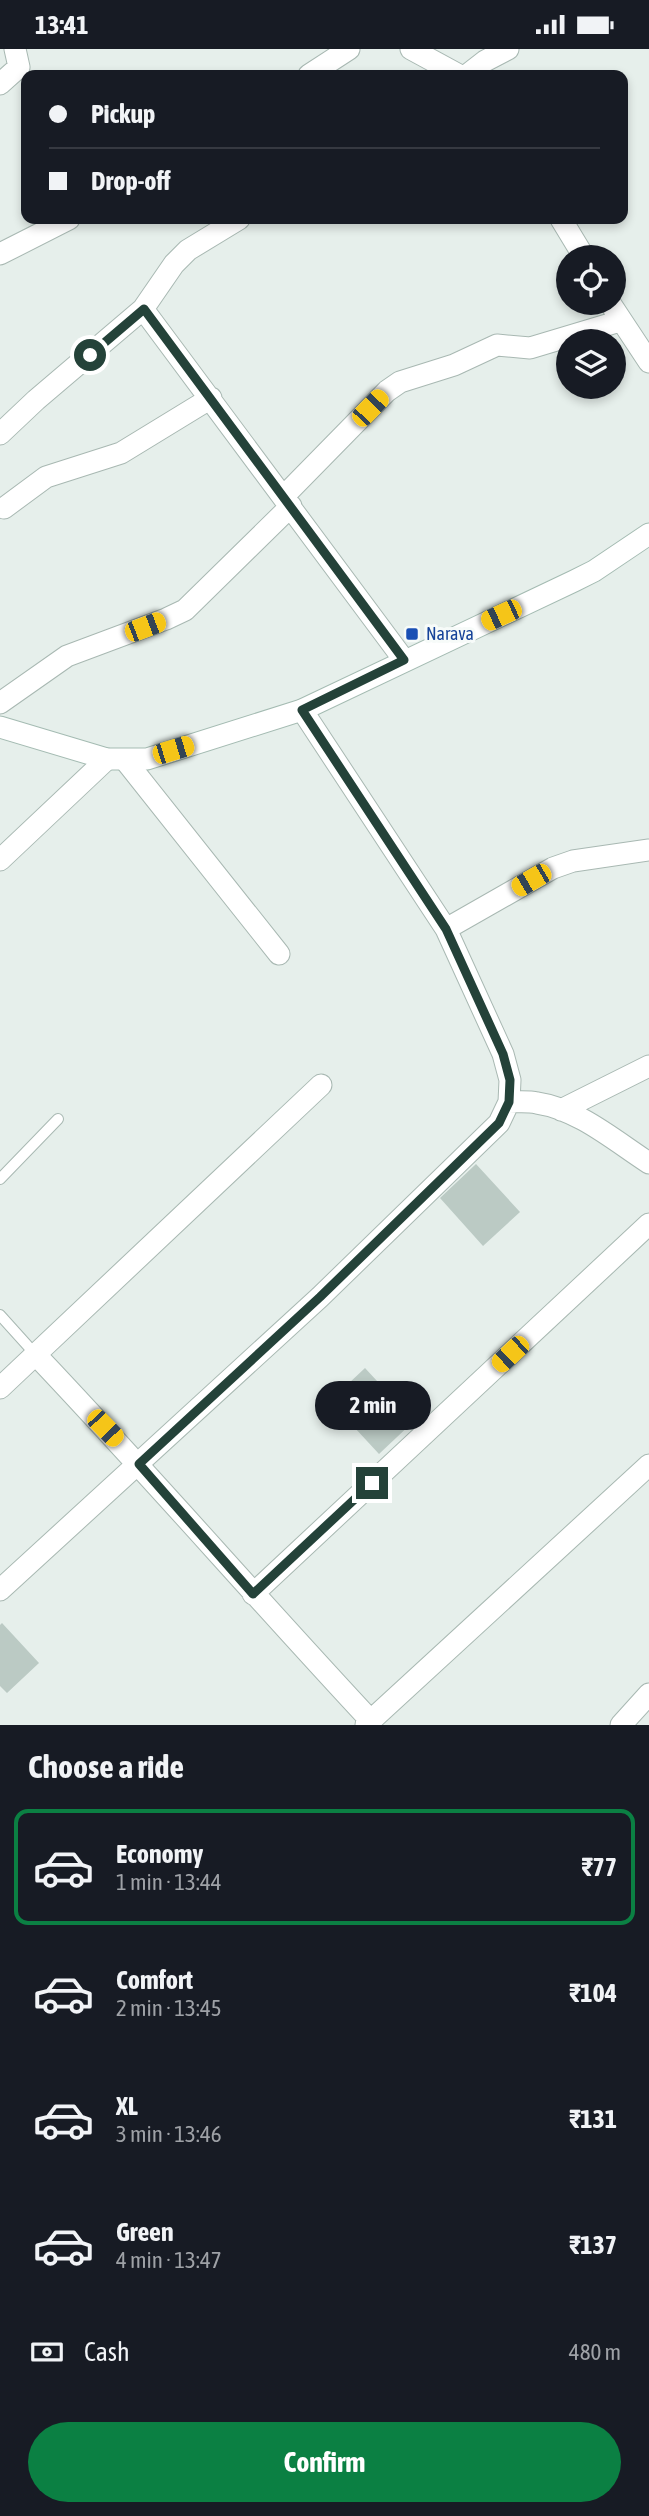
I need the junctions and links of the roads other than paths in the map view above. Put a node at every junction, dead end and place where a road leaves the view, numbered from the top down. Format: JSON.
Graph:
{"nodes":[{"id":1,"x":15,"y":49,"type":"edge"},
{"id":2,"x":349,"y":49,"type":"edge"},
{"id":3,"x":411,"y":49,"type":"edge"},
{"id":4,"x":509,"y":49,"type":"edge"},
{"id":5,"x":317,"y":70,"type":"edge"},
{"id":6,"x":450,"y":70,"type":"edge"},
{"id":7,"x":473,"y":70,"type":"edge"},
{"id":8,"x":0,"y":84,"type":"edge"},
{"id":9,"x":59,"y":224,"type":"edge"},
{"id":10,"x":231,"y":224,"type":"edge"},
{"id":11,"x":564,"y":224,"type":"edge"},
{"id":12,"x":577,"y":245,"type":"edge"},
{"id":13,"x":0,"y":254,"type":"edge"},
{"id":14,"x":144,"y":309,"type":"junction"},
{"id":15,"x":608,"y":315,"type":"edge"},
{"id":16,"x":617,"y":315,"type":"edge"},
{"id":17,"x":649,"y":362,"type":"edge"},
{"id":18,"x":211,"y":398,"type":"junction"},
{"id":19,"x":0,"y":434,"type":"edge"},
{"id":20,"x":288,"y":501,"type":"junction"},
{"id":21,"x":5,"y":508,"type":"dead end"},
{"id":22,"x":649,"y":534,"type":"edge"},
{"id":23,"x":404,"y":660,"type":"junction"},
{"id":24,"x":0,"y":703,"type":"edge"},
{"id":25,"x":302,"y":710,"type":"junction"},
{"id":26,"x":0,"y":727,"type":"edge"},
{"id":27,"x":116,"y":759,"type":"junction"},
{"id":28,"x":649,"y":850,"type":"edge"},
{"id":29,"x":0,"y":860,"type":"edge"},
{"id":30,"x":446,"y":929,"type":"junction"},
{"id":31,"x":279,"y":954,"type":"dead end"},
{"id":32,"x":649,"y":1066,"type":"edge"},
{"id":33,"x":321,"y":1085,"type":"dead end"},
{"id":34,"x":509,"y":1102,"type":"junction"},
{"id":35,"x":561,"y":1110,"type":"junction"},
{"id":36,"x":58,"y":1119,"type":"dead end"},
{"id":37,"x":649,"y":1163,"type":"edge"},
{"id":38,"x":0,"y":1179,"type":"edge"},
{"id":39,"x":649,"y":1224,"type":"edge"},
{"id":40,"x":0,"y":1315,"type":"edge"},
{"id":41,"x":36,"y":1355,"type":"junction"},
{"id":42,"x":0,"y":1388,"type":"edge"},
{"id":43,"x":139,"y":1464,"type":"junction"},
{"id":44,"x":649,"y":1465,"type":"edge"},
{"id":45,"x":0,"y":1590,"type":"edge"},
{"id":46,"x":253,"y":1594,"type":"junction"},
{"id":47,"x":649,"y":1694,"type":"edge"},
{"id":48,"x":368,"y":1723,"type":"edge"},
{"id":49,"x":621,"y":1725,"type":"edge"}],
"edges":[{"from":1,"to":8,"type":"street"},
{"from":2,"to":5,"type":"street"},
{"from":3,"to":6,"type":"street"},
{"from":4,"to":7,"type":"street"},
{"from":9,"to":13,"type":"street"},
{"from":10,"to":14,"type":"street"},
{"from":11,"to":12,"type":"street"},
{"from":14,"to":18,"type":"street"},
{"from":14,"to":19,"type":"street"},
{"from":15,"to":20,"type":"street"},
{"from":16,"to":17,"type":"street"},
{"from":18,"to":20,"type":"street"},
{"from":18,"to":21,"type":"street"},
{"from":20,"to":23,"type":"street"},
{"from":20,"to":24,"type":"street"},
{"from":22,"to":23,"type":"street"},
{"from":23,"to":25,"type":"street"},
{"from":25,"to":27,"type":"street"},
{"from":25,"to":30,"type":"street"},
{"from":26,"to":27,"type":"street"},
{"from":27,"to":29,"type":"street"},
{"from":27,"to":31,"type":"street"},
{"from":28,"to":30,"type":"street"},
{"from":30,"to":34,"type":"street"},
{"from":32,"to":35,"type":"street"},
{"from":33,"to":41,"type":"street"},
{"from":34,"to":35,"type":"street"},
{"from":34,"to":43,"type":"street"},
{"from":35,"to":37,"type":"street"},
{"from":36,"to":38,"type":"lane"},
{"from":39,"to":46,"type":"street"},
{"from":40,"to":41,"type":"lane"},
{"from":41,"to":42,"type":"street"},
{"from":41,"to":43,"type":"street"},
{"from":43,"to":45,"type":"street"},
{"from":43,"to":46,"type":"street"},
{"from":44,"to":48,"type":"street"},
{"from":46,"to":48,"type":"street"},
{"from":47,"to":49,"type":"street"}]}
